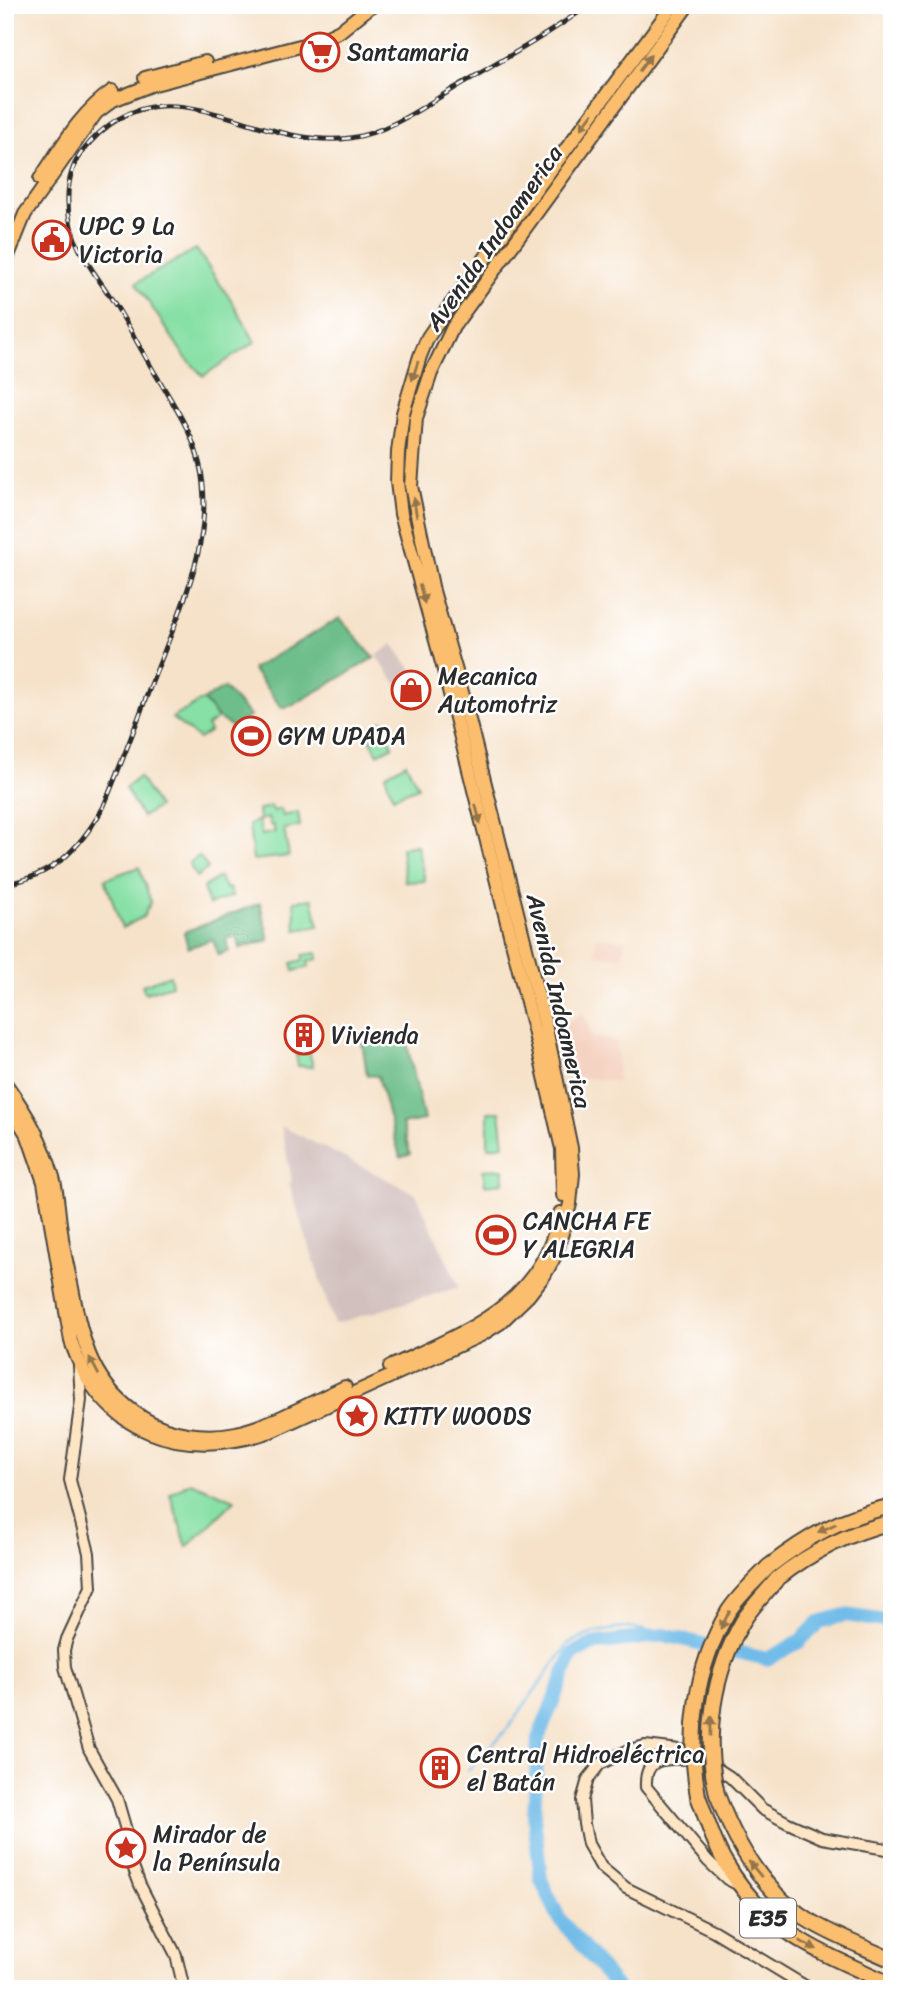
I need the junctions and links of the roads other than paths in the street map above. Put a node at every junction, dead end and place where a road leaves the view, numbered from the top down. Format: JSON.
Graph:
{"nodes":[{"id":1,"x":362,"y":5,"type":"edge"},
{"id":2,"x":372,"y":5,"type":"edge"},
{"id":3,"x":673,"y":5,"type":"edge"},
{"id":4,"x":688,"y":5,"type":"edge"},
{"id":5,"x":5,"y":240,"type":"edge"},
{"id":6,"x":5,"y":263,"type":"edge"},
{"id":7,"x":5,"y":1083,"type":"edge"},
{"id":8,"x":5,"y":1099,"type":"edge"},
{"id":9,"x":79,"y":1366,"type":"junction"},
{"id":10,"x":97,"y":1393,"type":"junction"},
{"id":11,"x":81,"y":1400,"type":"junction"},
{"id":12,"x":892,"y":1506,"type":"edge"},
{"id":13,"x":892,"y":1522,"type":"edge"},
{"id":14,"x":699,"y":1757,"type":"junction"},
{"id":15,"x":892,"y":1850,"type":"edge"},
{"id":16,"x":743,"y":1887,"type":"junction"},
{"id":17,"x":892,"y":1960,"type":"edge"},
{"id":18,"x":892,"y":1985,"type":"edge"},
{"id":19,"x":184,"y":1989,"type":"edge"},
{"id":20,"x":810,"y":1989,"type":"edge"}],
"edges":[{"from":1,"to":5,"type":"main road"},
{"from":2,"to":6,"type":"main road"},
{"from":3,"to":7,"type":"main road","name":"Avenida Indoamerica","one_way":true},
{"from":10,"to":4,"type":"main road","name":"Avenida Indoamerica","one_way":true},
{"from":8,"to":9,"type":"main road","name":"Avenida Indoamerica"},
{"from":9,"to":10,"type":"main road","name":"Avenida Indoamerica"},
{"from":9,"to":11,"type":"street"},
{"from":10,"to":11,"type":"street"},
{"from":11,"to":19,"type":"street"},
{"from":12,"to":16,"type":"highway","number":"E35","one_way":true,"bridge":true},
{"from":17,"to":13,"type":"highway","number":"E35","one_way":true,"bridge":true},
{"from":14,"to":15,"type":"street"},
{"from":14,"to":16,"type":"street"},
{"from":14,"to":20,"type":"street"},
{"from":16,"to":18,"type":"highway","number":"E35","one_way":true}]}
